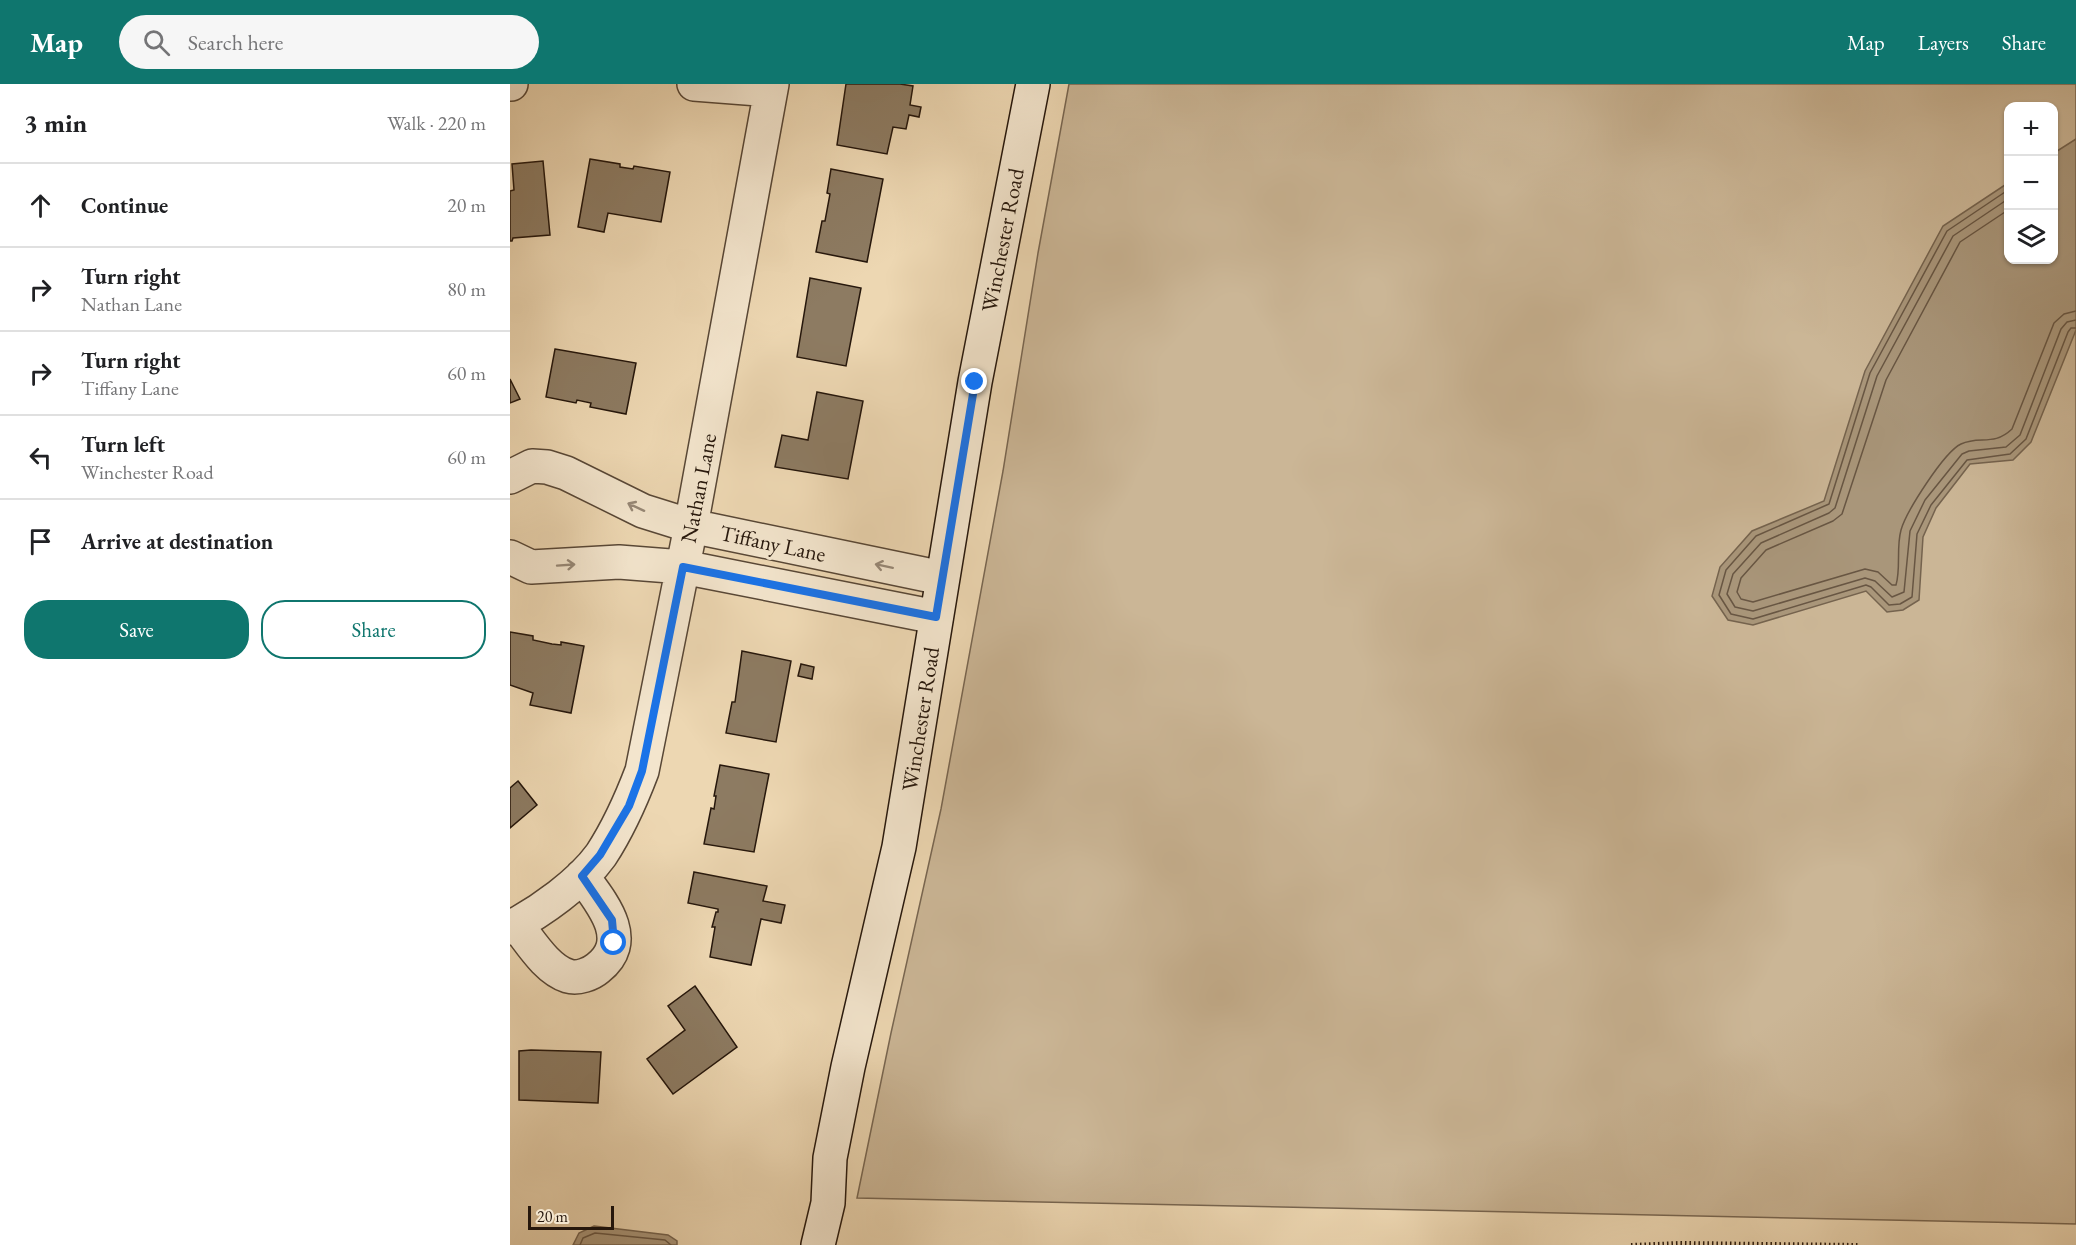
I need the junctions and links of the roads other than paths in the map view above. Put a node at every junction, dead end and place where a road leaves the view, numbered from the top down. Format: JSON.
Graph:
{"nodes":[{"id":1,"x":694,"y":84,"type":"edge"},
{"id":2,"x":1033,"y":84,"type":"edge"},
{"id":3,"x":772,"y":87,"type":"edge"},
{"id":4,"x":510,"y":477,"type":"edge"},
{"id":5,"x":691,"y":526,"type":"junction"},
{"id":6,"x":510,"y":557,"type":"edge"},
{"id":7,"x":683,"y":567,"type":"junction"},
{"id":8,"x":942,"y":578,"type":"junction"},
{"id":9,"x":936,"y":617,"type":"junction"},
{"id":10,"x":582,"y":876,"type":"junction"},
{"id":11,"x":513,"y":926,"type":"edge"},
{"id":12,"x":818,"y":1245,"type":"edge"}],
"edges":[{"from":1,"to":3,"type":"street"},
{"from":2,"to":8,"type":"street","name":"Winchester Road"},
{"from":3,"to":5,"type":"street","name":"Nathan Lane"},
{"from":5,"to":4,"type":"street","name":"Tiffany Lane","one_way":true},
{"from":5,"to":7,"type":"street","name":"Nathan Lane"},
{"from":8,"to":5,"type":"street","name":"Tiffany Lane","one_way":true},
{"from":6,"to":7,"type":"street","name":"Tiffany Lane","one_way":true},
{"from":7,"to":9,"type":"street","name":"Tiffany Lane"},
{"from":7,"to":10,"type":"street","name":"Nathan Lane"},
{"from":8,"to":9,"type":"street","name":"Winchester Road"},
{"from":9,"to":12,"type":"street","name":"Winchester Road"},
{"from":10,"to":11,"type":"street","name":"Nathan Lane"},
{"from":10,"to":11,"type":"street"}]}
